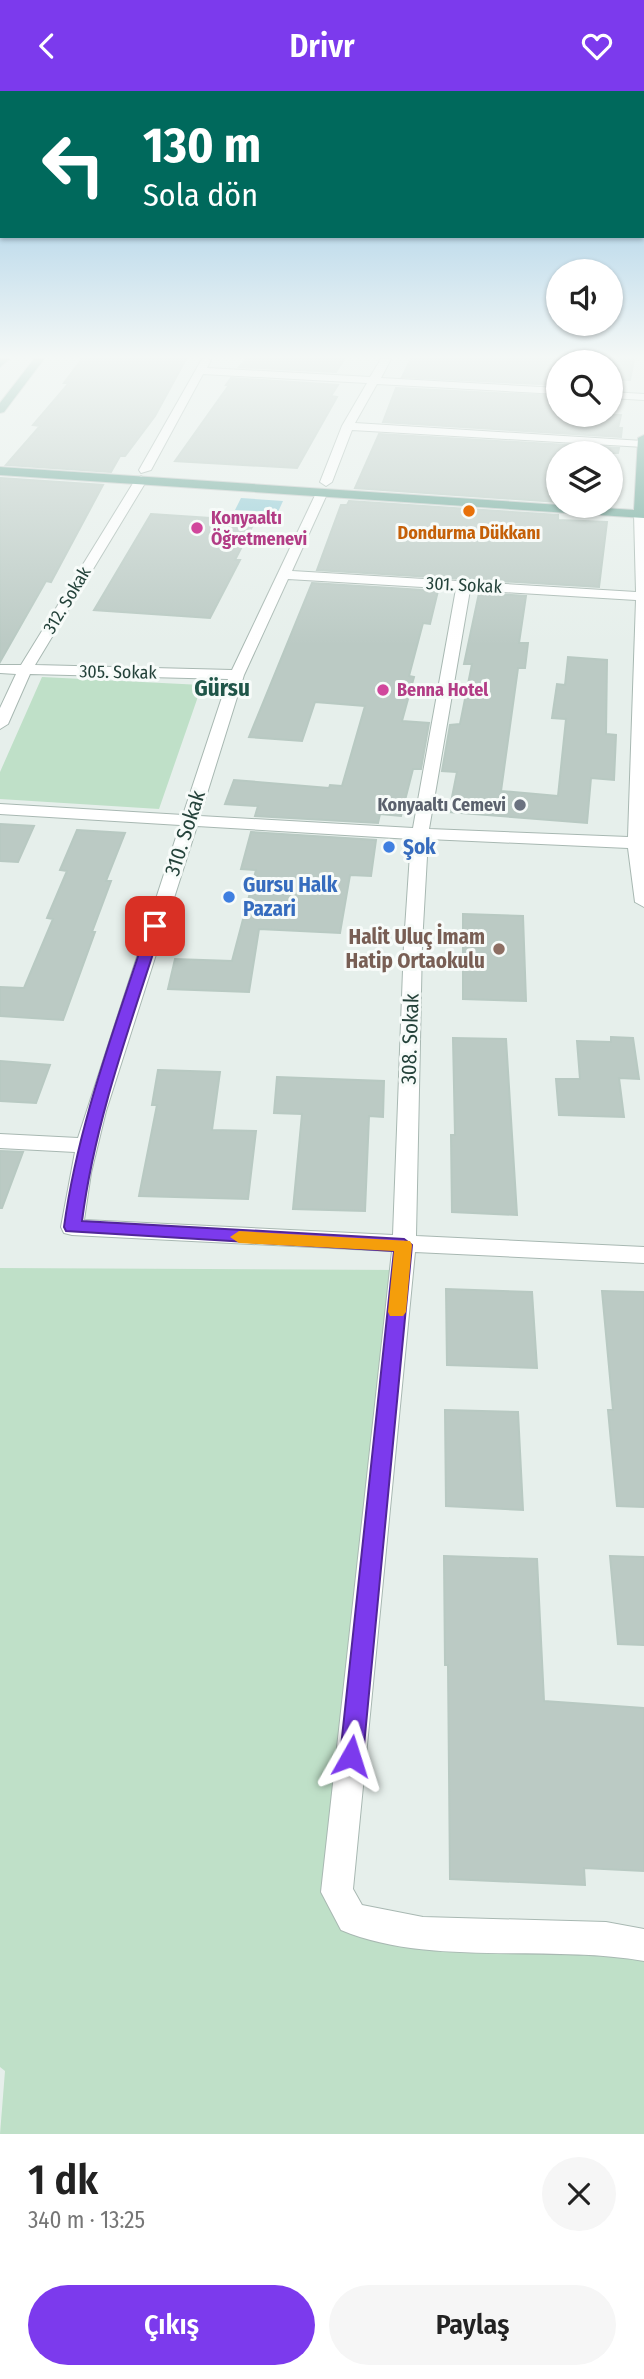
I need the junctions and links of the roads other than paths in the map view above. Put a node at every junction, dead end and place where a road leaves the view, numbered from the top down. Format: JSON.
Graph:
{"nodes":[{"id":1,"x":154,"y":454,"type":"edge"},
{"id":2,"x":337,"y":454,"type":"edge"},
{"id":3,"x":643,"y":454,"type":"edge"},
{"id":4,"x":0,"y":460,"type":"edge"},
{"id":5,"x":0,"y":471,"type":"edge"},
{"id":6,"x":143,"y":475,"type":"junction"},
{"id":7,"x":324,"y":487,"type":"junction"},
{"id":8,"x":546,"y":496,"type":"edge"},
{"id":9,"x":623,"y":504,"type":"edge"},
{"id":10,"x":642,"y":508,"type":"edge"},
{"id":11,"x":284,"y":575,"type":"junction"},
{"id":12,"x":464,"y":586,"type":"junction"},
{"id":13,"x":643,"y":596,"type":"edge"},
{"id":14,"x":643,"y":637,"type":"edge"},
{"id":15,"x":0,"y":669,"type":"edge"},
{"id":16,"x":25,"y":670,"type":"junction"},
{"id":17,"x":237,"y":675,"type":"junction"},
{"id":18,"x":0,"y":724,"type":"edge"},
{"id":19,"x":0,"y":809,"type":"edge"},
{"id":20,"x":188,"y":820,"type":"junction"},
{"id":21,"x":420,"y":834,"type":"junction"},
{"id":22,"x":640,"y":843,"type":"edge"},
{"id":23,"x":644,"y":902,"type":"edge"},
{"id":24,"x":0,"y":1141,"type":"edge"},
{"id":25,"x":87,"y":1146,"type":"junction"},
{"id":26,"x":404,"y":1245,"type":"junction"},
{"id":27,"x":644,"y":1255,"type":"edge"},
{"id":28,"x":644,"y":1945,"type":"edge"}],
"edges":[{"from":1,"to":6,"type":"street","name":"312. Sokak"},
{"from":2,"to":7,"type":"street","name":"310. Sokak"},
{"from":3,"to":10,"type":"main road"},
{"from":4,"to":6,"type":"main road"},
{"from":5,"to":6,"type":"main road"},
{"from":6,"to":7,"type":"main road"},
{"from":6,"to":16,"type":"street","name":"312. Sokak"},
{"from":7,"to":8,"type":"main road"},
{"from":7,"to":10,"type":"main road"},
{"from":7,"to":11,"type":"street","name":"310. Sokak"},
{"from":9,"to":10,"type":"main road"},
{"from":10,"to":13,"type":"street"},
{"from":11,"to":12,"type":"street","name":"301. Sokak"},
{"from":11,"to":17,"type":"street","name":"310. Sokak"},
{"from":12,"to":13,"type":"street","name":"301. Sokak"},
{"from":12,"to":21,"type":"street","name":"308. Sokak"},
{"from":13,"to":14,"type":"street"},
{"from":14,"to":22,"type":"street"},
{"from":15,"to":16,"type":"street","name":"305. Sokak"},
{"from":16,"to":17,"type":"street","name":"305. Sokak"},
{"from":16,"to":18,"type":"street","name":"312. Sokak"},
{"from":17,"to":20,"type":"street","name":"310. Sokak"},
{"from":19,"to":20,"type":"street"},
{"from":20,"to":21,"type":"street"},
{"from":20,"to":25,"type":"street","name":"310. Sokak"},
{"from":21,"to":22,"type":"street"},
{"from":21,"to":26,"type":"street","name":"308. Sokak"},
{"from":22,"to":23,"type":"street"},
{"from":24,"to":25,"type":"street"},
{"from":25,"to":26,"type":"street","name":"310. Sokak"},
{"from":26,"to":27,"type":"street"},
{"from":26,"to":28,"type":"street","name":"308. Sokak"}]}
